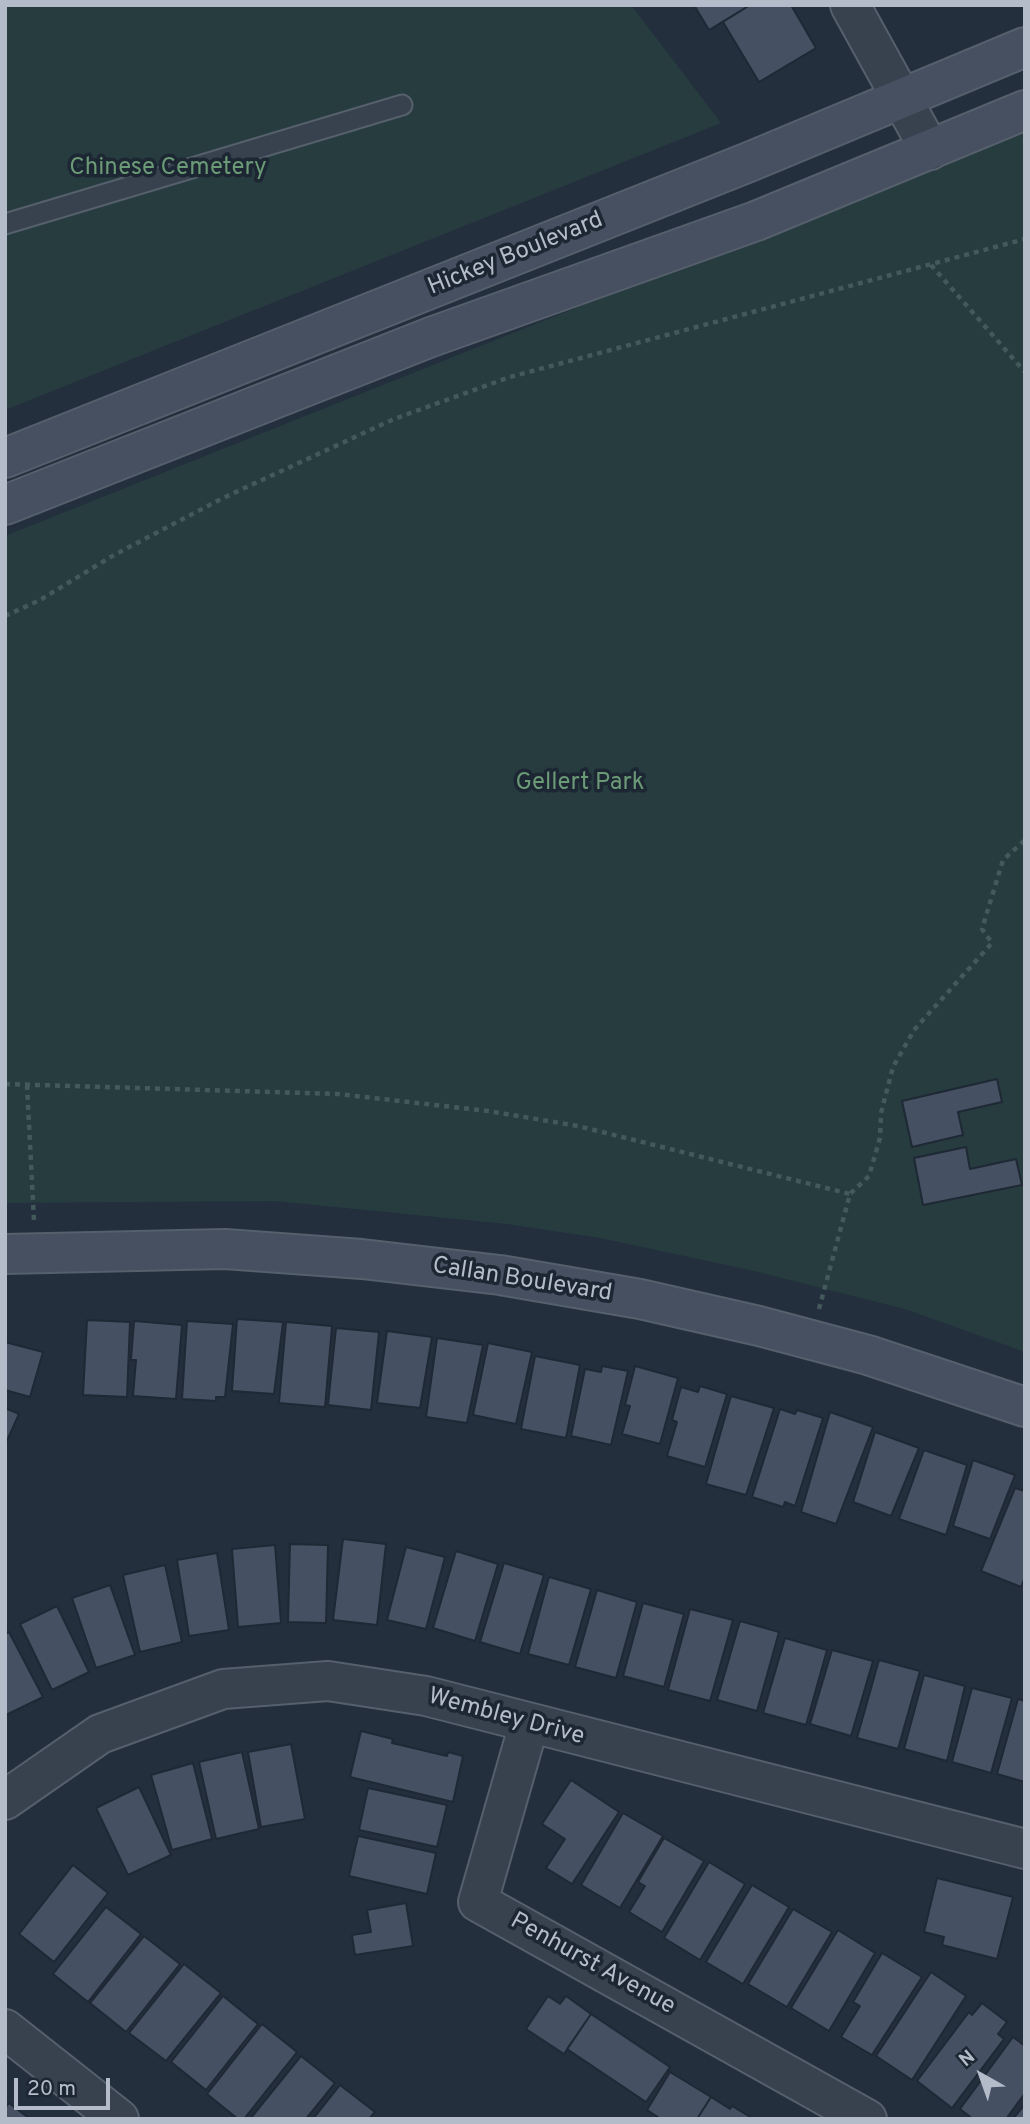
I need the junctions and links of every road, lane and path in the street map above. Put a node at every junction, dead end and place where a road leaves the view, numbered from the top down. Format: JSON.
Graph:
{"nodes":[{"id":1,"x":850,"y":5,"type":"edge"},
{"id":2,"x":1025,"y":47,"type":"edge"},
{"id":3,"x":903,"y":100,"type":"junction"},
{"id":4,"x":402,"y":105,"type":"dead end"},
{"id":5,"x":1025,"y":110,"type":"edge"},
{"id":6,"x":930,"y":150,"type":"junction"},
{"id":7,"x":5,"y":224,"type":"edge"},
{"id":8,"x":1025,"y":239,"type":"edge"},
{"id":9,"x":931,"y":265,"type":"junction"},
{"id":10,"x":1025,"y":372,"type":"edge"},
{"id":11,"x":5,"y":458,"type":"edge"},
{"id":12,"x":5,"y":505,"type":"edge"},
{"id":13,"x":5,"y":616,"type":"edge"},
{"id":14,"x":1025,"y":840,"type":"edge"},
{"id":15,"x":5,"y":1084,"type":"edge"},
{"id":16,"x":27,"y":1085,"type":"junction"},
{"id":17,"x":850,"y":1194,"type":"junction"},
{"id":18,"x":20,"y":1254,"type":"edge"},
{"id":19,"x":811,"y":1340,"type":"junction"},
{"id":20,"x":1025,"y":1407,"type":"edge"},
{"id":21,"x":529,"y":1724,"type":"junction"},
{"id":22,"x":5,"y":1800,"type":"edge"},
{"id":23,"x":1025,"y":1849,"type":"edge"},
{"id":24,"x":5,"y":2029,"type":"edge"},
{"id":25,"x":119,"y":2119,"type":"edge"},
{"id":26,"x":867,"y":2119,"type":"edge"}],
"edges":[{"from":1,"to":3,"type":"street"},
{"from":2,"to":3,"type":"main road","name":"Hickey Boulevard"},
{"from":3,"to":6,"type":"street"},
{"from":3,"to":11,"type":"main road","name":"Hickey Boulevard"},
{"from":4,"to":7,"type":"lane"},
{"from":5,"to":6,"type":"main road","name":"Hickey Boulevard"},
{"from":6,"to":12,"type":"main road","name":"Hickey Boulevard"},
{"from":8,"to":9,"type":"path"},
{"from":9,"to":10,"type":"path"},
{"from":9,"to":13,"type":"path"},
{"from":14,"to":17,"type":"path"},
{"from":15,"to":16,"type":"path"},
{"from":16,"to":17,"type":"path"},
{"from":16,"to":18,"type":"path"},
{"from":17,"to":19,"type":"path"},
{"from":18,"to":19,"type":"main road","name":"Callan Boulevard"},
{"from":19,"to":20,"type":"main road","name":"Callan Boulevard"},
{"from":21,"to":22,"type":"street","name":"Wembley Drive"},
{"from":21,"to":23,"type":"street","name":"Wembley Drive"},
{"from":21,"to":26,"type":"street","name":"Penhurst Avenue"},
{"from":24,"to":25,"type":"street"}]}
